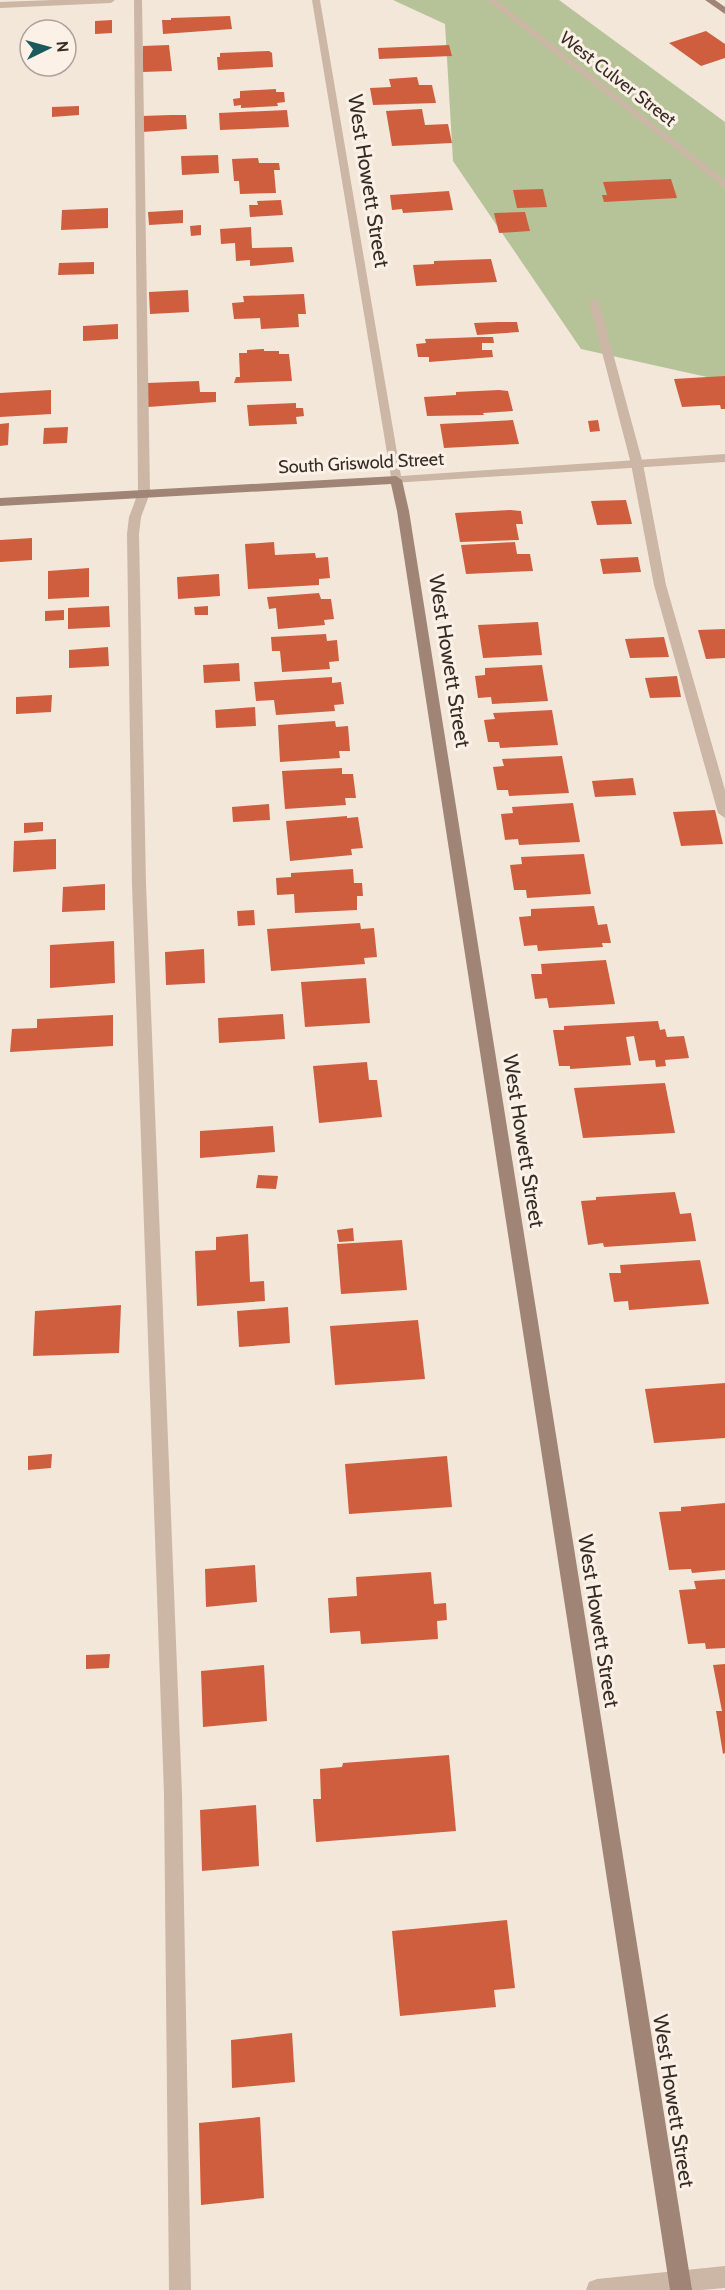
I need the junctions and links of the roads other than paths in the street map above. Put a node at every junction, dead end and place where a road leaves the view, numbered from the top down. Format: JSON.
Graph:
{"nodes":[{"id":1,"x":111,"y":0,"type":"edge"},
{"id":2,"x":138,"y":0,"type":"edge"},
{"id":3,"x":316,"y":0,"type":"edge"},
{"id":4,"x":490,"y":0,"type":"edge"},
{"id":5,"x":709,"y":0,"type":"edge"},
{"id":6,"x":0,"y":5,"type":"edge"},
{"id":7,"x":725,"y":11,"type":"edge"},
{"id":8,"x":725,"y":185,"type":"edge"},
{"id":9,"x":594,"y":302,"type":"dead end"},
{"id":10,"x":725,"y":458,"type":"edge"},
{"id":11,"x":637,"y":464,"type":"junction"},
{"id":12,"x":396,"y":480,"type":"junction"},
{"id":13,"x":144,"y":494,"type":"junction"},
{"id":14,"x":0,"y":502,"type":"edge"},
{"id":15,"x":725,"y":813,"type":"edge"},
{"id":16,"x":725,"y":2277,"type":"edge"},
{"id":17,"x":681,"y":2286,"type":"edge"},
{"id":18,"x":180,"y":2290,"type":"edge"},
{"id":19,"x":597,"y":2290,"type":"edge"}],
"edges":[{"from":1,"to":6,"type":"street"},
{"from":2,"to":13,"type":"street"},
{"from":3,"to":12,"type":"street","name":"West Howett Street"},
{"from":4,"to":8,"type":"street","name":"West Culver Street"},
{"from":5,"to":7,"type":"main road"},
{"from":9,"to":11,"type":"street"},
{"from":10,"to":11,"type":"street","name":"South Griswold Street"},
{"from":11,"to":12,"type":"street","name":"South Griswold Street"},
{"from":11,"to":15,"type":"street"},
{"from":12,"to":13,"type":"main road","name":"South Griswold Street"},
{"from":12,"to":17,"type":"main road","name":"West Howett Street"},
{"from":13,"to":14,"type":"main road","name":"South Griswold Street"},
{"from":13,"to":18,"type":"street"},
{"from":16,"to":17,"type":"street"},
{"from":17,"to":19,"type":"street"}]}
